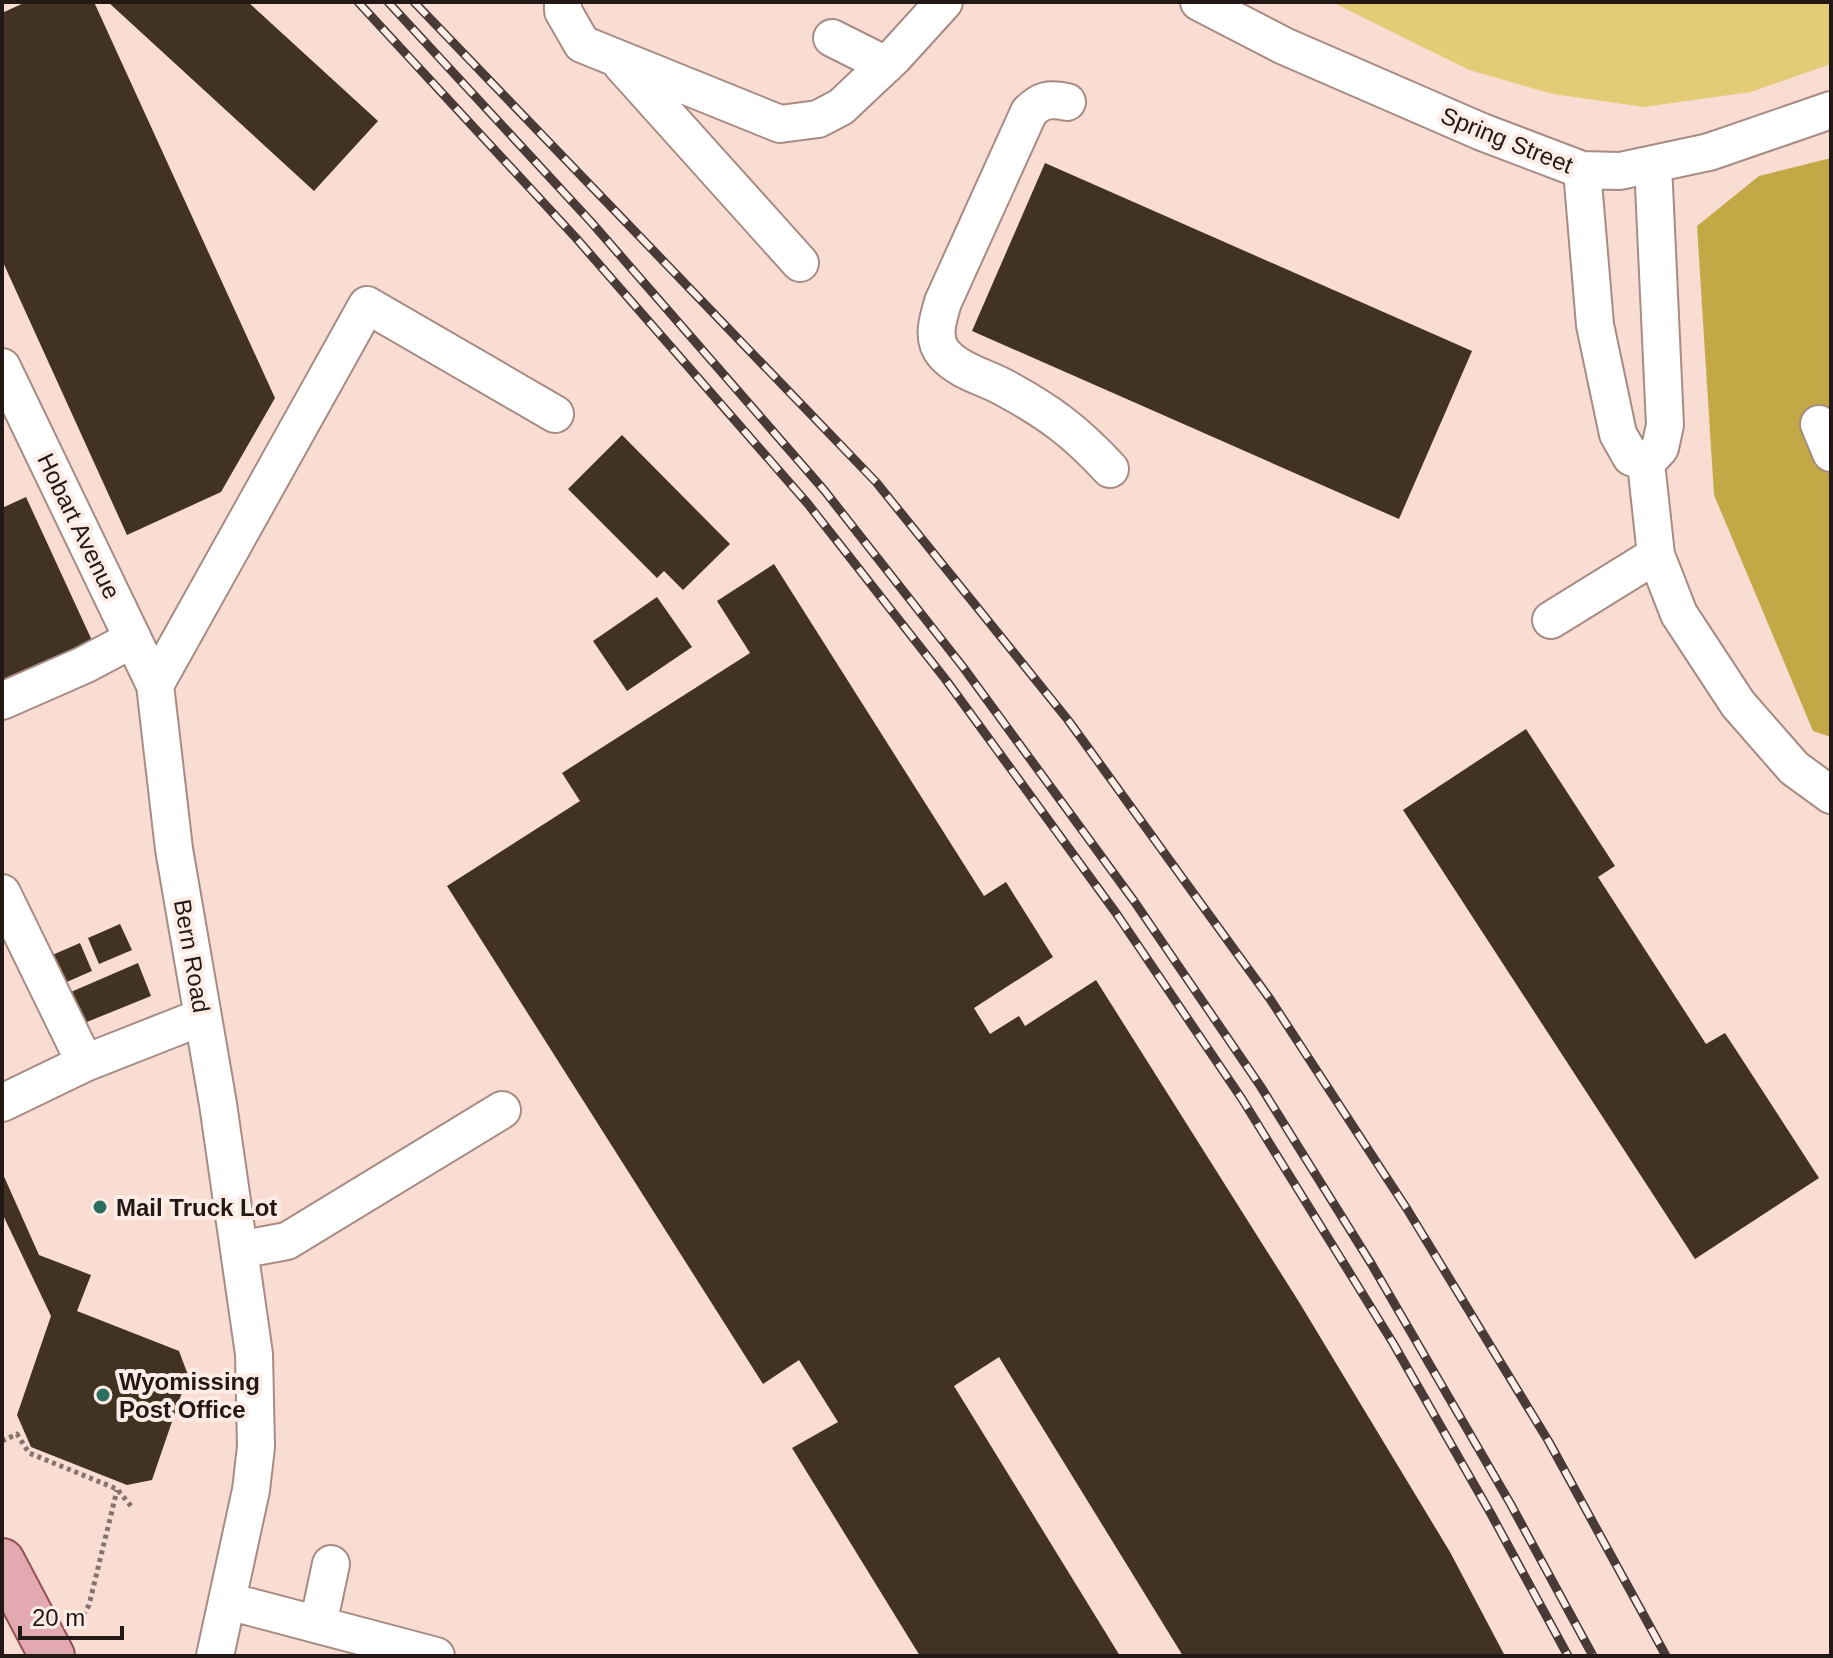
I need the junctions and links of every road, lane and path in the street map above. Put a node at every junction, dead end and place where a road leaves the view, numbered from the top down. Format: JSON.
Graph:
{"nodes":[{"id":1,"x":563,"y":2,"type":"edge"},
{"id":2,"x":944,"y":2,"type":"edge"},
{"id":3,"x":1199,"y":2,"type":"edge"},
{"id":4,"x":832,"y":38,"type":"dead end"},
{"id":5,"x":616,"y":58,"type":"junction"},
{"id":6,"x":886,"y":65,"type":"junction"},
{"id":7,"x":1067,"y":102,"type":"dead end"},
{"id":8,"x":1831,"y":110,"type":"edge"},
{"id":9,"x":1653,"y":164,"type":"junction"},
{"id":10,"x":1582,"y":170,"type":"junction"},
{"id":11,"x":800,"y":263,"type":"dead end"},
{"id":12,"x":2,"y":367,"type":"edge"},
{"id":13,"x":555,"y":414,"type":"dead end"},
{"id":14,"x":1646,"y":463,"type":"junction"},
{"id":15,"x":1110,"y":469,"type":"dead end"},
{"id":16,"x":1656,"y":555,"type":"junction"},
{"id":17,"x":1551,"y":620,"type":"dead end"},
{"id":18,"x":133,"y":639,"type":"junction"},
{"id":19,"x":155,"y":685,"type":"junction"},
{"id":20,"x":2,"y":701,"type":"edge"},
{"id":21,"x":1831,"y":795,"type":"edge"},
{"id":22,"x":2,"y":893,"type":"edge"},
{"id":23,"x":202,"y":1017,"type":"junction"},
{"id":24,"x":85,"y":1063,"type":"junction"},
{"id":25,"x":2,"y":1103,"type":"edge"},
{"id":26,"x":502,"y":1110,"type":"dead end"},
{"id":27,"x":239,"y":1250,"type":"junction"},
{"id":28,"x":2,"y":1441,"type":"edge"},
{"id":29,"x":117,"y":1489,"type":"junction"},
{"id":30,"x":131,"y":1506,"type":"dead end"},
{"id":31,"x":2,"y":1561,"type":"edge"},
{"id":32,"x":331,"y":1564,"type":"dead end"},
{"id":33,"x":228,"y":1601,"type":"junction"},
{"id":34,"x":318,"y":1625,"type":"junction"},
{"id":35,"x":64,"y":1640,"type":"edge"},
{"id":36,"x":215,"y":1656,"type":"edge"},
{"id":37,"x":436,"y":1656,"type":"edge"}],
"edges":[{"from":1,"to":5,"type":"street"},
{"from":2,"to":6,"type":"street"},
{"from":3,"to":10,"type":"street","name":"Spring Street"},
{"from":4,"to":6,"type":"street"},
{"from":5,"to":6,"type":"street"},
{"from":5,"to":11,"type":"street"},
{"from":7,"to":15,"type":"street"},
{"from":8,"to":9,"type":"street","name":"Spring Street"},
{"from":9,"to":10,"type":"street","name":"Spring Street"},
{"from":9,"to":14,"type":"street"},
{"from":10,"to":14,"type":"street"},
{"from":12,"to":18,"type":"street","name":"Hobart Avenue"},
{"from":13,"to":19,"type":"street"},
{"from":14,"to":16,"type":"street"},
{"from":16,"to":17,"type":"street"},
{"from":16,"to":21,"type":"street"},
{"from":18,"to":19,"type":"street","name":"Hobart Avenue"},
{"from":18,"to":20,"type":"street"},
{"from":19,"to":23,"type":"street","name":"Bern Road"},
{"from":22,"to":24,"type":"street"},
{"from":23,"to":24,"type":"street"},
{"from":23,"to":27,"type":"street","name":"Bern Road"},
{"from":24,"to":25,"type":"street"},
{"from":26,"to":27,"type":"street"},
{"from":27,"to":33,"type":"street","name":"Bern Road"},
{"from":28,"to":29,"type":"path"},
{"from":29,"to":30,"type":"path"},
{"from":29,"to":35,"type":"path"},
{"from":31,"to":35,"type":"main road"},
{"from":32,"to":34,"type":"street"},
{"from":33,"to":34,"type":"street"},
{"from":33,"to":36,"type":"street","name":"Bern Road"},
{"from":34,"to":37,"type":"street"}]}
